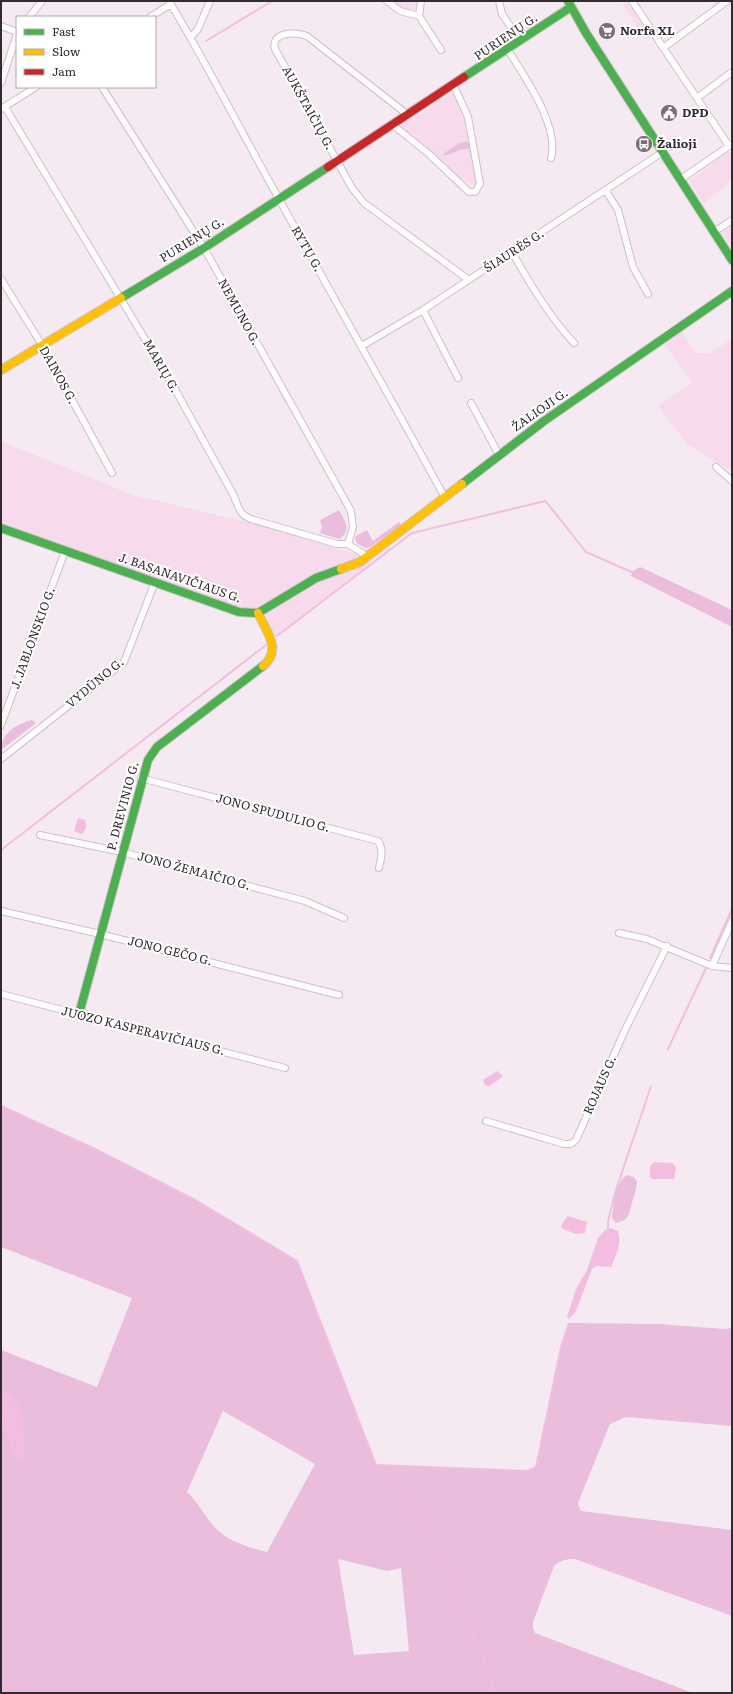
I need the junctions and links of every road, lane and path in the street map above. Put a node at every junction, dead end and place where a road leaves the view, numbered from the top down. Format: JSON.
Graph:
{"nodes":[{"id":1,"x":42,"y":1,"type":"edge"},
{"id":2,"x":210,"y":1,"type":"edge"},
{"id":3,"x":387,"y":1,"type":"edge"},
{"id":4,"x":421,"y":1,"type":"edge"},
{"id":5,"x":498,"y":1,"type":"edge"},
{"id":6,"x":632,"y":1,"type":"edge"},
{"id":7,"x":727,"y":1,"type":"edge"},
{"id":8,"x":170,"y":2,"type":"edge"},
{"id":9,"x":570,"y":4,"type":"edge"},
{"id":10,"x":30,"y":16,"type":"edge"},
{"id":11,"x":151,"y":16,"type":"edge"},
{"id":12,"x":419,"y":16,"type":"junction"},
{"id":13,"x":1,"y":26,"type":"edge"},
{"id":14,"x":16,"y":33,"type":"edge"},
{"id":15,"x":16,"y":36,"type":"edge"},
{"id":16,"x":191,"y":37,"type":"junction"},
{"id":17,"x":520,"y":41,"type":"junction"},
{"id":18,"x":663,"y":48,"type":"junction"},
{"id":19,"x":441,"y":50,"type":"dead end"},
{"id":20,"x":508,"y":50,"type":"junction"},
{"id":21,"x":732,"y":72,"type":"edge"},
{"id":22,"x":1,"y":83,"type":"edge"},
{"id":23,"x":454,"y":86,"type":"junction"},
{"id":24,"x":34,"y":88,"type":"edge"},
{"id":25,"x":103,"y":88,"type":"edge"},
{"id":26,"x":697,"y":98,"type":"junction"},
{"id":27,"x":3,"y":108,"type":"edge"},
{"id":28,"x":408,"y":115,"type":"junction"},
{"id":29,"x":393,"y":125,"type":"junction"},
{"id":30,"x":731,"y":145,"type":"edge"},
{"id":31,"x":663,"y":152,"type":"junction"},
{"id":32,"x":551,"y":158,"type":"dead end"},
{"id":33,"x":337,"y":160,"type":"junction"},
{"id":34,"x":681,"y":179,"type":"junction"},
{"id":35,"x":606,"y":191,"type":"junction"},
{"id":36,"x":279,"y":200,"type":"junction"},
{"id":37,"x":732,"y":220,"type":"edge"},
{"id":38,"x":714,"y":232,"type":"junction"},
{"id":39,"x":204,"y":248,"type":"junction"},
{"id":40,"x":512,"y":252,"type":"junction"},
{"id":41,"x":732,"y":260,"type":"edge"},
{"id":42,"x":1,"y":279,"type":"edge"},
{"id":43,"x":469,"y":280,"type":"junction"},
{"id":44,"x":732,"y":291,"type":"edge"},
{"id":45,"x":648,"y":294,"type":"dead end"},
{"id":46,"x":121,"y":298,"type":"junction"},
{"id":47,"x":423,"y":310,"type":"junction"},
{"id":48,"x":574,"y":343,"type":"dead end"},
{"id":49,"x":42,"y":345,"type":"junction"},
{"id":50,"x":362,"y":346,"type":"junction"},
{"id":51,"x":1,"y":370,"type":"edge"},
{"id":52,"x":458,"y":378,"type":"dead end"},
{"id":53,"x":471,"y":403,"type":"dead end"},
{"id":54,"x":499,"y":455,"type":"junction"},
{"id":55,"x":716,"y":467,"type":"dead end"},
{"id":56,"x":112,"y":473,"type":"dead end"},
{"id":57,"x":732,"y":481,"type":"edge"},
{"id":58,"x":445,"y":498,"type":"junction"},
{"id":59,"x":1,"y":528,"type":"edge"},
{"id":60,"x":348,"y":544,"type":"junction"},
{"id":61,"x":65,"y":551,"type":"junction"},
{"id":62,"x":368,"y":557,"type":"junction"},
{"id":63,"x":155,"y":582,"type":"junction"},
{"id":64,"x":258,"y":614,"type":"junction"},
{"id":65,"x":1,"y":725,"type":"edge"},
{"id":66,"x":1,"y":759,"type":"edge"},
{"id":67,"x":142,"y":778,"type":"junction"},
{"id":68,"x":40,"y":835,"type":"dead end"},
{"id":69,"x":122,"y":852,"type":"junction"},
{"id":70,"x":379,"y":868,"type":"dead end"},
{"id":71,"x":1,"y":911,"type":"edge"},
{"id":72,"x":344,"y":918,"type":"dead end"},
{"id":73,"x":732,"y":922,"type":"edge"},
{"id":74,"x":100,"y":934,"type":"junction"},
{"id":75,"x":619,"y":934,"type":"dead end"},
{"id":76,"x":667,"y":946,"type":"junction"},
{"id":77,"x":712,"y":966,"type":"junction"},
{"id":78,"x":732,"y":968,"type":"edge"},
{"id":79,"x":1,"y":994,"type":"edge"},
{"id":80,"x":339,"y":995,"type":"dead end"},
{"id":81,"x":79,"y":1014,"type":"junction"},
{"id":82,"x":286,"y":1068,"type":"dead end"},
{"id":83,"x":486,"y":1120,"type":"dead end"}],
"edges":[{"from":1,"to":10,"type":"street"},
{"from":2,"to":16,"type":"street"},
{"from":3,"to":12,"type":"street"},
{"from":4,"to":12,"type":"street"},
{"from":5,"to":17,"type":"street"},
{"from":6,"to":18,"type":"street"},
{"from":7,"to":18,"type":"street"},
{"from":8,"to":11,"type":"street"},
{"from":8,"to":16,"type":"street","name":"RYTŲ G."},
{"from":9,"to":17,"type":"street","name":"PURIENŲ G."},
{"from":9,"to":31,"type":"street"},
{"from":12,"to":19,"type":"street"},
{"from":13,"to":14,"type":"street"},
{"from":15,"to":22,"type":"street"},
{"from":16,"to":36,"type":"street","name":"RYTŲ G."},
{"from":17,"to":20,"type":"street","name":"PURIENŲ G."},
{"from":18,"to":26,"type":"street"},
{"from":20,"to":23,"type":"street","name":"PURIENŲ G."},
{"from":20,"to":32,"type":"street"},
{"from":21,"to":26,"type":"street"},
{"from":23,"to":28,"type":"street","name":"PURIENŲ G."},
{"from":23,"to":29,"type":"street"},
{"from":24,"to":27,"type":"street"},
{"from":25,"to":39,"type":"street","name":"NEMUNO G."},
{"from":26,"to":30,"type":"street"},
{"from":27,"to":46,"type":"street","name":"MARIŲ G."},
{"from":28,"to":29,"type":"street","name":"PURIENŲ G."},
{"from":28,"to":33,"type":"street","name":"AUKŠTAIČIŲ G."},
{"from":29,"to":33,"type":"street","name":"PURIENŲ G."},
{"from":30,"to":34,"type":"street"},
{"from":31,"to":34,"type":"street"},
{"from":31,"to":35,"type":"street","name":"ŠIAURĖS G."},
{"from":33,"to":36,"type":"street","name":"PURIENŲ G."},
{"from":33,"to":43,"type":"street","name":"AUKŠTAIČIŲ G."},
{"from":34,"to":38,"type":"street"},
{"from":35,"to":40,"type":"street","name":"ŠIAURĖS G."},
{"from":35,"to":45,"type":"street"},
{"from":36,"to":39,"type":"street","name":"PURIENŲ G."},
{"from":36,"to":50,"type":"street","name":"RYTŲ G."},
{"from":37,"to":38,"type":"street"},
{"from":38,"to":41,"type":"street"},
{"from":39,"to":46,"type":"street","name":"PURIENŲ G."},
{"from":39,"to":60,"type":"street","name":"NEMUNO G."},
{"from":40,"to":43,"type":"street","name":"ŠIAURĖS G."},
{"from":40,"to":48,"type":"street"},
{"from":42,"to":49,"type":"street","name":"DAINOS G."},
{"from":43,"to":47,"type":"street","name":"ŠIAURĖS G."},
{"from":44,"to":54,"type":"street","name":"ŽALIOJI G."},
{"from":46,"to":49,"type":"street","name":"PURIENŲ G."},
{"from":46,"to":60,"type":"street","name":"MARIŲ G."},
{"from":47,"to":50,"type":"street","name":"ŠIAURĖS G."},
{"from":47,"to":52,"type":"street"},
{"from":49,"to":51,"type":"street","name":"PURIENŲ G."},
{"from":49,"to":56,"type":"street","name":"DAINOS G."},
{"from":50,"to":58,"type":"street","name":"RYTŲ G."},
{"from":53,"to":54,"type":"street"},
{"from":54,"to":58,"type":"street","name":"ŽALIOJI G."},
{"from":55,"to":57,"type":"street"},
{"from":58,"to":62,"type":"street","name":"ŽALIOJI G."},
{"from":59,"to":61,"type":"street","name":"J. BASANAVIČIAUS G."},
{"from":60,"to":62,"type":"street","name":"MARIŲ G."},
{"from":61,"to":63,"type":"street","name":"J. BASANAVIČIAUS G."},
{"from":61,"to":65,"type":"street","name":"J. JABLONSKIO G."},
{"from":62,"to":64,"type":"street"},
{"from":63,"to":64,"type":"street","name":"J. BASANAVIČIAUS G."},
{"from":63,"to":66,"type":"street","name":"VYDŪNO G."},
{"from":64,"to":67,"type":"street","name":"P. DREVINIO G."},
{"from":67,"to":69,"type":"street","name":"P. DREVINIO G."},
{"from":67,"to":70,"type":"street","name":"JONO SPUDULIO G."},
{"from":68,"to":69,"type":"street","name":"JONO ŽEMAIČIO G."},
{"from":69,"to":72,"type":"street","name":"JONO ŽEMAIČIO G."},
{"from":69,"to":74,"type":"street","name":"P. DREVINIO G."},
{"from":71,"to":74,"type":"street","name":"JONO GEČO G."},
{"from":73,"to":77,"type":"street"},
{"from":74,"to":80,"type":"street","name":"JONO GEČO G."},
{"from":74,"to":81,"type":"street","name":"P. DREVINIO G."},
{"from":75,"to":76,"type":"street"},
{"from":76,"to":77,"type":"street"},
{"from":76,"to":83,"type":"street","name":"ROJAUS G."},
{"from":77,"to":78,"type":"street"},
{"from":79,"to":81,"type":"street","name":"JUOZO KASPERAVIČIAUS G."},
{"from":81,"to":82,"type":"street","name":"JUOZO KASPERAVIČIAUS G."}]}
